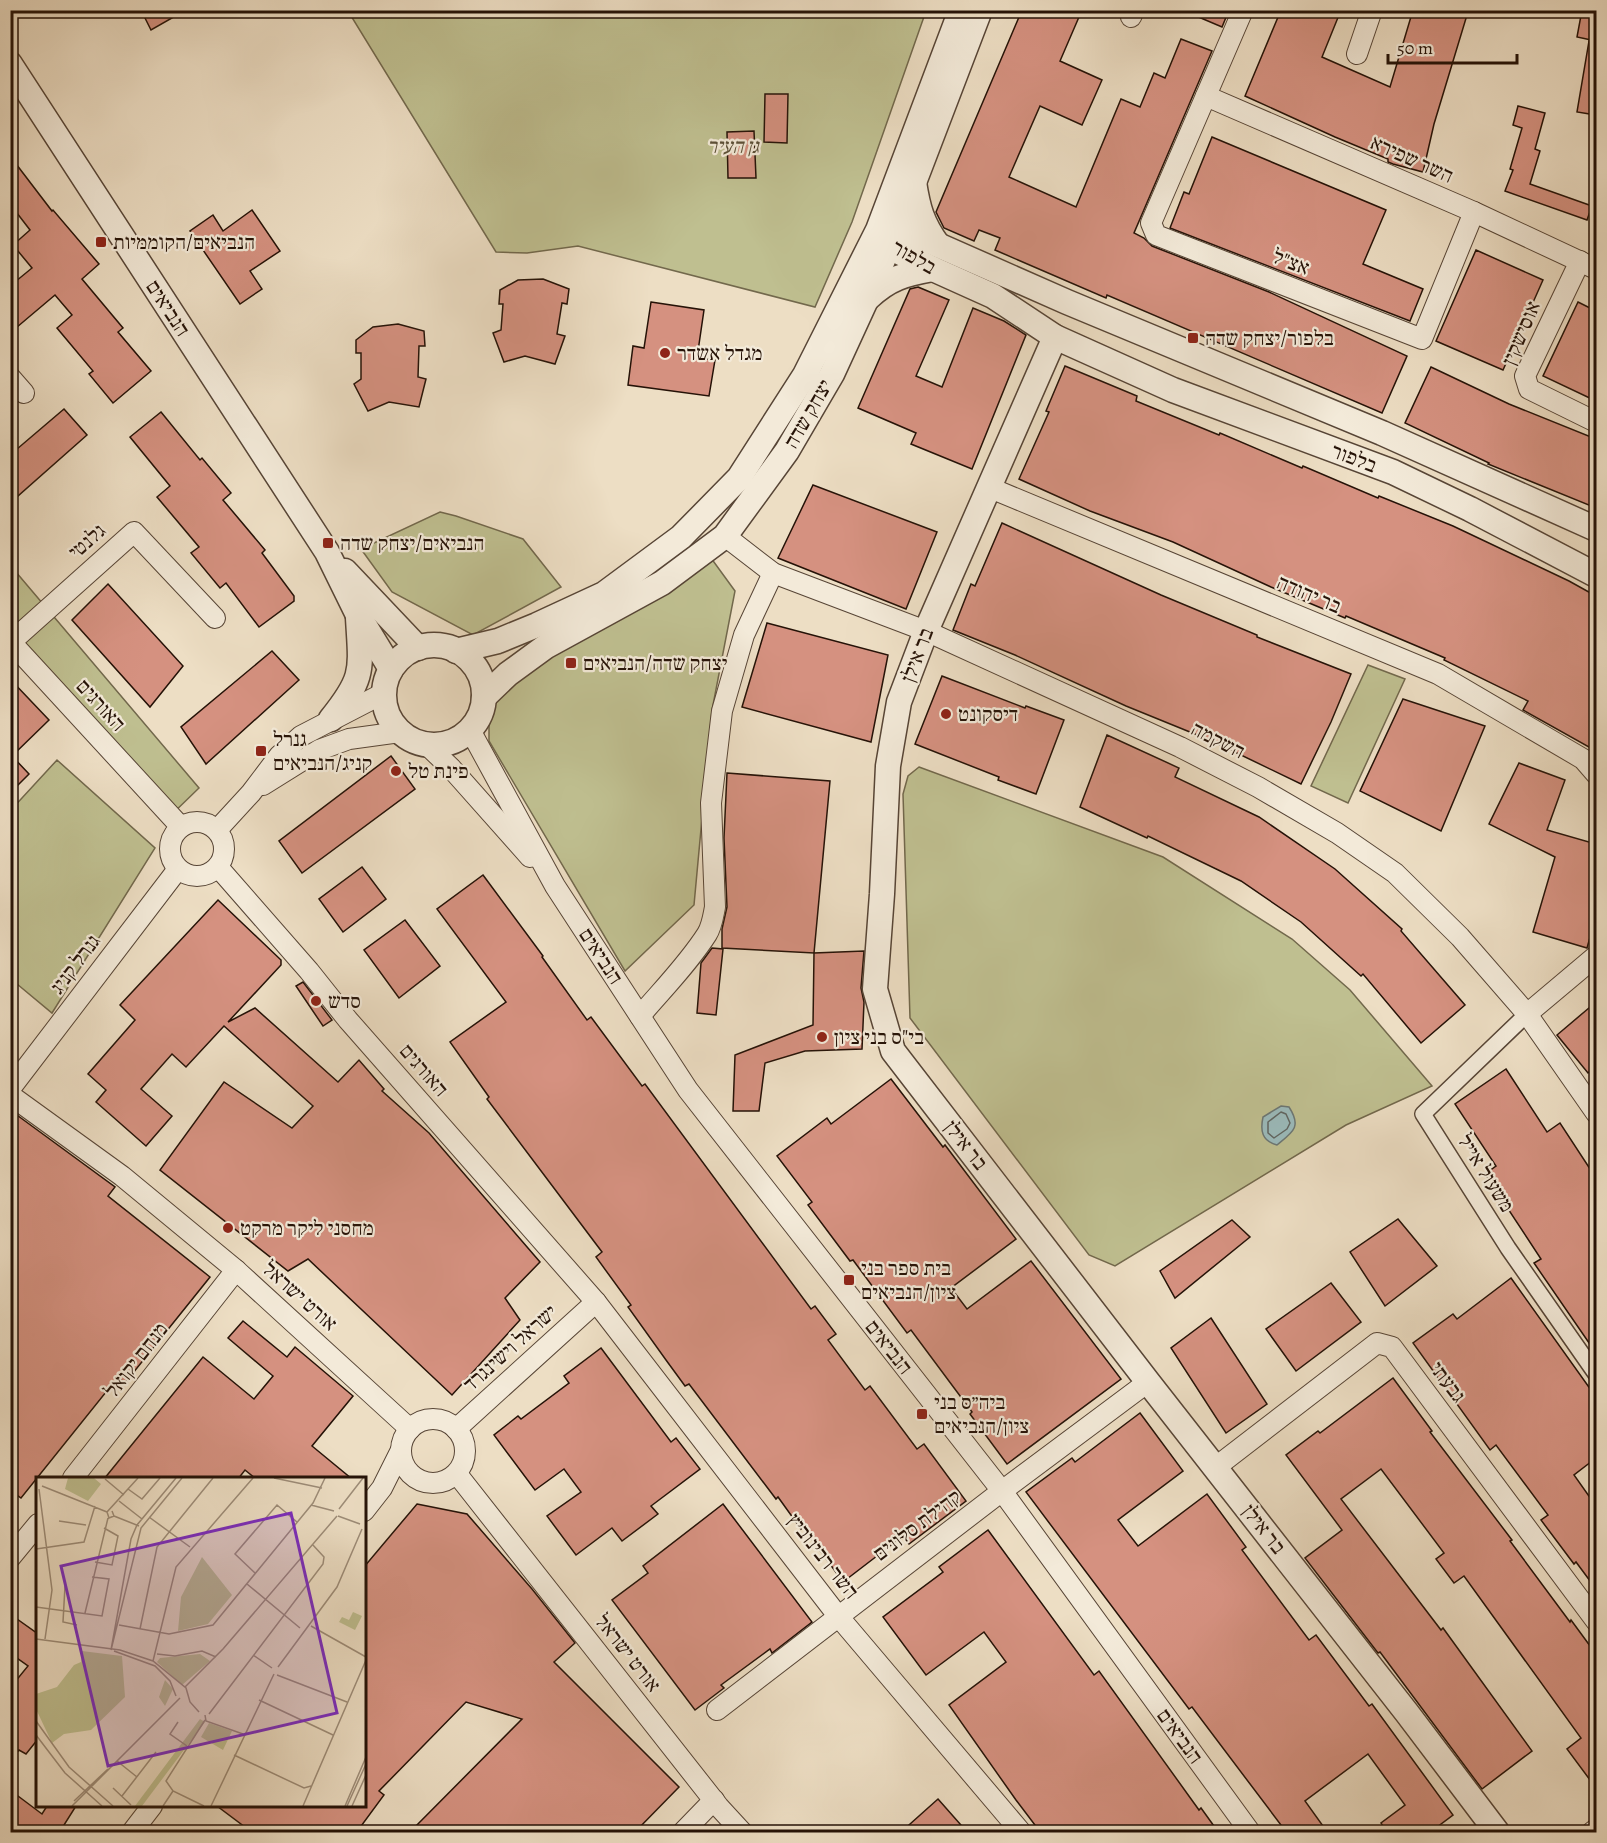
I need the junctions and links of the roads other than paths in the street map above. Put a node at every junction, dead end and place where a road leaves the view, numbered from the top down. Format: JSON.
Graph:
{"nodes":[{"id":1,"x":961,"y":10,"type":"edge"},
{"id":2,"x":980,"y":10,"type":"edge"},
{"id":3,"x":1243,"y":10,"type":"edge"},
{"id":4,"x":1372,"y":10,"type":"edge"},
{"id":5,"x":1357,"y":54,"type":"dead end"},
{"id":6,"x":14,"y":80,"type":"edge"},
{"id":7,"x":1206,"y":96,"type":"junction"},
{"id":8,"x":914,"y":182,"type":"junction"},
{"id":9,"x":1474,"y":212,"type":"junction"},
{"id":10,"x":888,"y":234,"type":"junction"},
{"id":11,"x":938,"y":245,"type":"junction"},
{"id":12,"x":1588,"y":265,"type":"edge"},
{"id":13,"x":933,"y":269,"type":"junction"},
{"id":14,"x":866,"y":300,"type":"junction"},
{"id":15,"x":1055,"y":338,"type":"junction"},
{"id":16,"x":10,"y":377,"type":"edge"},
{"id":17,"x":24,"y":393,"type":"dead end"},
{"id":18,"x":1596,"y":422,"type":"edge"},
{"id":19,"x":988,"y":487,"type":"junction"},
{"id":20,"x":1596,"y":529,"type":"edge"},
{"id":21,"x":725,"y":536,"type":"junction"},
{"id":22,"x":327,"y":552,"type":"junction"},
{"id":23,"x":773,"y":573,"type":"junction"},
{"id":24,"x":1596,"y":575,"type":"edge"},
{"id":25,"x":357,"y":613,"type":"junction"},
{"id":26,"x":216,"y":618,"type":"dead end"},
{"id":27,"x":926,"y":631,"type":"junction"},
{"id":28,"x":11,"y":641,"type":"edge"},
{"id":29,"x":418,"y":648,"type":"junction"},
{"id":30,"x":456,"y":651,"type":"junction"},
{"id":31,"x":391,"y":669,"type":"junction"},
{"id":32,"x":384,"y":693,"type":"junction"},
{"id":33,"x":484,"y":697,"type":"junction"},
{"id":34,"x":331,"y":719,"type":"junction"},
{"id":35,"x":470,"y":730,"type":"junction"},
{"id":36,"x":400,"y":732,"type":"junction"},
{"id":37,"x":427,"y":745,"type":"junction"},
{"id":38,"x":1596,"y":774,"type":"edge"},
{"id":39,"x":251,"y":793,"type":"junction"},
{"id":40,"x":181,"y":827,"type":"junction"},
{"id":41,"x":217,"y":830,"type":"junction"},
{"id":42,"x":218,"y":867,"type":"junction"},
{"id":43,"x":178,"y":869,"type":"junction"},
{"id":44,"x":555,"y":886,"type":"junction"},
{"id":45,"x":1596,"y":956,"type":"edge"},
{"id":46,"x":1527,"y":1014,"type":"junction"},
{"id":47,"x":640,"y":1016,"type":"junction"},
{"id":48,"x":10,"y":1089,"type":"edge"},
{"id":49,"x":10,"y":1095,"type":"edge"},
{"id":50,"x":1596,"y":1113,"type":"edge"},
{"id":51,"x":236,"y":1270,"type":"junction"},
{"id":52,"x":596,"y":1302,"type":"junction"},
{"id":53,"x":1596,"y":1374,"type":"edge"},
{"id":54,"x":1148,"y":1382,"type":"junction"},
{"id":55,"x":410,"y":1429,"type":"junction"},
{"id":56,"x":456,"y":1429,"type":"junction"},
{"id":57,"x":401,"y":1450,"type":"junction"},
{"id":58,"x":1216,"y":1467,"type":"junction"},
{"id":59,"x":457,"y":1474,"type":"junction"},
{"id":60,"x":75,"y":1477,"type":"edge"},
{"id":61,"x":1002,"y":1491,"type":"junction"},
{"id":62,"x":366,"y":1508,"type":"edge"},
{"id":63,"x":36,"y":1526,"type":"edge"},
{"id":64,"x":10,"y":1558,"type":"edge"},
{"id":65,"x":838,"y":1616,"type":"junction"},
{"id":66,"x":1596,"y":1621,"type":"edge"},
{"id":67,"x":717,"y":1710,"type":"dead end"},
{"id":68,"x":151,"y":1807,"type":"edge"},
{"id":69,"x":719,"y":1807,"type":"junction"},
{"id":70,"x":1596,"y":1829,"type":"edge"},
{"id":71,"x":132,"y":1833,"type":"edge"},
{"id":72,"x":683,"y":1833,"type":"edge"},
{"id":73,"x":699,"y":1833,"type":"edge"},
{"id":74,"x":742,"y":1833,"type":"edge"},
{"id":75,"x":1020,"y":1833,"type":"edge"},
{"id":76,"x":1250,"y":1833,"type":"edge"},
{"id":77,"x":1497,"y":1833,"type":"edge"},
{"id":78,"x":1592,"y":1833,"type":"edge"}],
"edges":[{"from":1,"to":10,"type":"street","name":"יצחק שדה"},
{"from":2,"to":8,"type":"street","name":"יצחק שדה"},
{"from":3,"to":7,"type":"street"},
{"from":4,"to":5,"type":"street"},
{"from":6,"to":22,"type":"street","name":"הנביאים"},
{"from":7,"to":9,"type":"street","name":"השר שפירא"},
{"from":7,"to":9,"type":"street","name":"אצ\"ל"},
{"from":8,"to":10,"type":"street","name":"יצחק שדה"},
{"from":8,"to":11,"type":"street"},
{"from":9,"to":12,"type":"street","name":"השר שפירא"},
{"from":10,"to":11,"type":"street","name":"בלפור"},
{"from":10,"to":13,"type":"street","name":"בלפור"},
{"from":10,"to":14,"type":"street","name":"יצחק שדה"},
{"from":10,"to":30,"type":"street","name":"יצחק שדה"},
{"from":11,"to":20,"type":"street","name":"בלפור"},
{"from":12,"to":18,"type":"street","name":"אוסישקין"},
{"from":13,"to":14,"type":"street"},
{"from":13,"to":15,"type":"street","name":"בלפור"},
{"from":14,"to":21,"type":"street","name":"יצחק שדה"},
{"from":15,"to":19,"type":"street","name":"בר אילן"},
{"from":15,"to":24,"type":"street","name":"בלפור"},
{"from":16,"to":17,"type":"street"},
{"from":19,"to":27,"type":"street","name":"בר אילן"},
{"from":19,"to":38,"type":"street","name":"בר יהודה"},
{"from":21,"to":23,"type":"street","name":"השקמה"},
{"from":21,"to":33,"type":"street","name":"יצחק שדה"},
{"from":22,"to":25,"type":"street","name":"הנביאים"},
{"from":22,"to":29,"type":"street","name":"הנביאים"},
{"from":23,"to":27,"type":"street","name":"השקמה"},
{"from":23,"to":47,"type":"street"},
{"from":25,"to":31,"type":"street","name":"הנביאים"},
{"from":25,"to":34,"type":"street"},
{"from":26,"to":28,"type":"street","name":"גלנטי"},
{"from":27,"to":46,"type":"street","name":"השקמה"},
{"from":27,"to":54,"type":"street","name":"בר אילן"},
{"from":28,"to":40,"type":"street","name":"האורגים"},
{"from":29,"to":30,"type":"street"},
{"from":29,"to":31,"type":"street"},
{"from":30,"to":33,"type":"street"},
{"from":31,"to":32,"type":"street"},
{"from":32,"to":34,"type":"street"},
{"from":32,"to":36,"type":"street"},
{"from":33,"to":35,"type":"street"},
{"from":34,"to":39,"type":"street"},
{"from":35,"to":37,"type":"street"},
{"from":35,"to":44,"type":"street","name":"הנביאים"},
{"from":36,"to":37,"type":"street"},
{"from":36,"to":39,"type":"street"},
{"from":37,"to":44,"type":"street","name":"הנביאים"},
{"from":39,"to":41,"type":"street"},
{"from":40,"to":41,"type":"street"},
{"from":40,"to":43,"type":"street"},
{"from":41,"to":42,"type":"street"},
{"from":42,"to":43,"type":"street"},
{"from":42,"to":52,"type":"street","name":"האורגים"},
{"from":43,"to":48,"type":"street","name":"גנרל קניג"},
{"from":44,"to":47,"type":"street","name":"הנביאים"},
{"from":45,"to":46,"type":"street"},
{"from":46,"to":50,"type":"street","name":"השקמה"},
{"from":46,"to":53,"type":"street","name":"משעול אייל"},
{"from":47,"to":61,"type":"street","name":"הנביאים"},
{"from":49,"to":51,"type":"street","name":"אורט ישראל"},
{"from":51,"to":55,"type":"street","name":"אורט ישראל"},
{"from":51,"to":60,"type":"street","name":"מנחם יקואל"},
{"from":52,"to":56,"type":"street","name":"ישראל וישינגרד"},
{"from":52,"to":65,"type":"street","name":"השר רבינוביץ"},
{"from":54,"to":58,"type":"street","name":"בר אילן"},
{"from":54,"to":61,"type":"street","name":"קהילת סלונים"},
{"from":55,"to":56,"type":"street"},
{"from":55,"to":57,"type":"street"},
{"from":56,"to":59,"type":"street"},
{"from":57,"to":59,"type":"street"},
{"from":57,"to":62,"type":"street"},
{"from":58,"to":66,"type":"street","name":"גבעתי"},
{"from":58,"to":77,"type":"street","name":"בר אילן"},
{"from":59,"to":69,"type":"street","name":"אורט ישראל"},
{"from":61,"to":65,"type":"street","name":"קהילת סלונים"},
{"from":61,"to":76,"type":"street","name":"הנביאים"},
{"from":63,"to":64,"type":"street"},
{"from":65,"to":67,"type":"street","name":"קהילת סלונים"},
{"from":65,"to":75,"type":"street","name":"השר רבינוביץ"},
{"from":68,"to":71,"type":"street"},
{"from":69,"to":72,"type":"street"},
{"from":69,"to":73,"type":"street"},
{"from":69,"to":74,"type":"street","name":"אורט ישראל"},
{"from":70,"to":78,"type":"street"}]}
